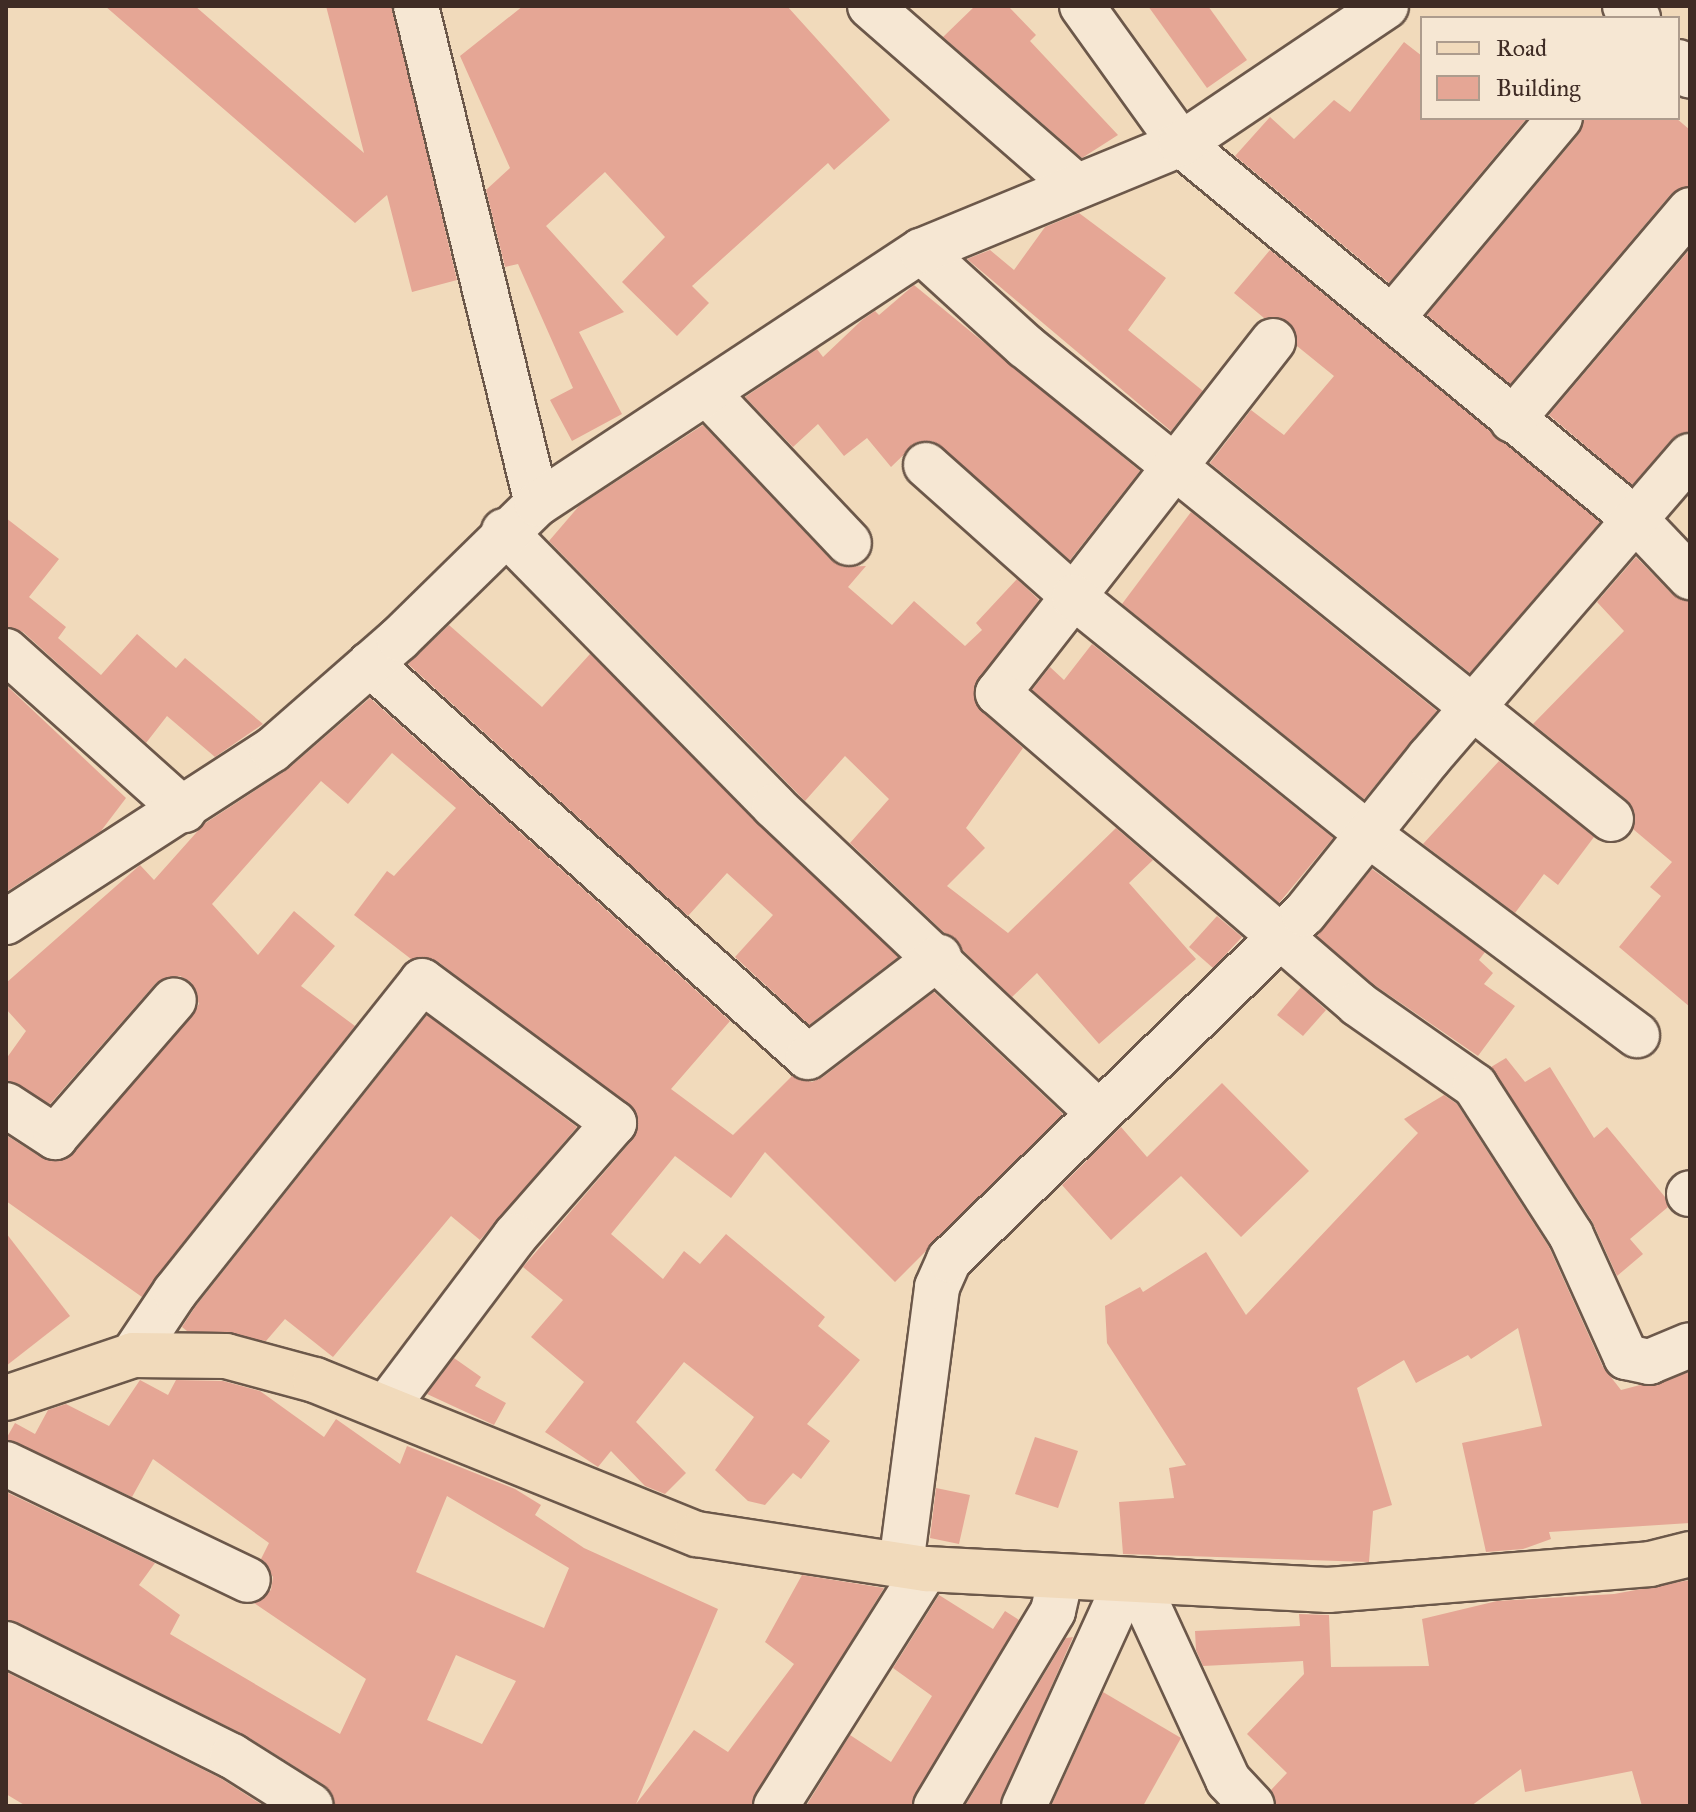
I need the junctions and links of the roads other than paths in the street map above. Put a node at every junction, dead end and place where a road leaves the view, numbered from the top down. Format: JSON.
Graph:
{"nodes":[{"id":1,"x":416,"y":6,"type":"edge"},
{"id":2,"x":870,"y":6,"type":"edge"},
{"id":3,"x":1082,"y":6,"type":"edge"},
{"id":4,"x":1372,"y":10,"type":"edge"},
{"id":5,"x":1558,"y":120,"type":"edge"},
{"id":6,"x":1181,"y":144,"type":"junction"},
{"id":7,"x":1075,"y":185,"type":"junction"},
{"id":8,"x":1690,"y":210,"type":"edge"},
{"id":9,"x":921,"y":251,"type":"junction"},
{"id":10,"x":1392,"y":318,"type":"junction"},
{"id":11,"x":1273,"y":341,"type":"dead end"},
{"id":12,"x":708,"y":394,"type":"junction"},
{"id":13,"x":1512,"y":420,"type":"junction"},
{"id":14,"x":1690,"y":456,"type":"edge"},
{"id":15,"x":926,"y":465,"type":"dead end"},
{"id":16,"x":1174,"y":465,"type":"junction"},
{"id":17,"x":537,"y":504,"type":"junction"},
{"id":18,"x":1636,"y":520,"type":"junction"},
{"id":19,"x":504,"y":531,"type":"junction"},
{"id":20,"x":849,"y":543,"type":"dead end"},
{"id":21,"x":1690,"y":577,"type":"edge"},
{"id":22,"x":1074,"y":597,"type":"junction"},
{"id":23,"x":6,"y":651,"type":"edge"},
{"id":24,"x":370,"y":664,"type":"junction"},
{"id":25,"x":1477,"y":706,"type":"junction"},
{"id":26,"x":184,"y":810,"type":"junction"},
{"id":27,"x":1611,"y":819,"type":"dead end"},
{"id":28,"x":1368,"y":834,"type":"junction"},
{"id":29,"x":6,"y":922,"type":"edge"},
{"id":30,"x":1279,"y":938,"type":"junction"},
{"id":31,"x":939,"y":957,"type":"junction"},
{"id":32,"x":174,"y":1000,"type":"dead end"},
{"id":33,"x":1637,"y":1035,"type":"dead end"},
{"id":34,"x":6,"y":1105,"type":"edge"},
{"id":35,"x":1098,"y":1112,"type":"junction"},
{"id":36,"x":1690,"y":1345,"type":"edge"},
{"id":37,"x":133,"y":1355,"type":"junction"},
{"id":38,"x":6,"y":1398,"type":"edge"},
{"id":39,"x":386,"y":1407,"type":"junction"},
{"id":40,"x":6,"y":1464,"type":"edge"},
{"id":41,"x":1690,"y":1554,"type":"edge"},
{"id":42,"x":913,"y":1567,"type":"junction"},
{"id":43,"x":1061,"y":1577,"type":"junction"},
{"id":44,"x":248,"y":1580,"type":"dead end"},
{"id":45,"x":1132,"y":1581,"type":"junction"},
{"id":46,"x":6,"y":1644,"type":"edge"},
{"id":47,"x":311,"y":1806,"type":"edge"},
{"id":48,"x":776,"y":1806,"type":"edge"},
{"id":49,"x":936,"y":1806,"type":"edge"},
{"id":50,"x":1024,"y":1806,"type":"edge"},
{"id":51,"x":1252,"y":1806,"type":"edge"}],
"edges":[{"from":1,"to":17,"type":"street"},
{"from":2,"to":7,"type":"street"},
{"from":3,"to":6,"type":"street"},
{"from":4,"to":6,"type":"street"},
{"from":5,"to":10,"type":"street"},
{"from":6,"to":7,"type":"street"},
{"from":6,"to":10,"type":"street"},
{"from":7,"to":9,"type":"street"},
{"from":8,"to":13,"type":"street"},
{"from":9,"to":12,"type":"street"},
{"from":9,"to":16,"type":"street"},
{"from":10,"to":13,"type":"street"},
{"from":11,"to":16,"type":"street"},
{"from":12,"to":17,"type":"street"},
{"from":12,"to":20,"type":"street"},
{"from":13,"to":18,"type":"street"},
{"from":14,"to":18,"type":"street"},
{"from":15,"to":22,"type":"street"},
{"from":16,"to":22,"type":"street"},
{"from":16,"to":25,"type":"street"},
{"from":17,"to":19,"type":"street"},
{"from":18,"to":21,"type":"street"},
{"from":18,"to":25,"type":"street"},
{"from":19,"to":24,"type":"street"},
{"from":19,"to":31,"type":"street"},
{"from":22,"to":28,"type":"street"},
{"from":22,"to":30,"type":"street"},
{"from":23,"to":26,"type":"street"},
{"from":24,"to":26,"type":"street"},
{"from":24,"to":31,"type":"street"},
{"from":25,"to":27,"type":"street"},
{"from":25,"to":28,"type":"street"},
{"from":26,"to":29,"type":"street"},
{"from":28,"to":30,"type":"street"},
{"from":28,"to":33,"type":"street"},
{"from":30,"to":35,"type":"street"},
{"from":30,"to":36,"type":"street"},
{"from":31,"to":35,"type":"street"},
{"from":32,"to":34,"type":"street"},
{"from":35,"to":42,"type":"street"},
{"from":37,"to":38,"type":"main road"},
{"from":37,"to":39,"type":"main road"},
{"from":37,"to":39,"type":"street"},
{"from":39,"to":42,"type":"main road"},
{"from":40,"to":44,"type":"street"},
{"from":41,"to":45,"type":"main road"},
{"from":42,"to":43,"type":"main road"},
{"from":42,"to":48,"type":"street"},
{"from":43,"to":45,"type":"main road"},
{"from":43,"to":49,"type":"street"},
{"from":45,"to":50,"type":"street"},
{"from":45,"to":51,"type":"street"},
{"from":46,"to":47,"type":"street"}]}
